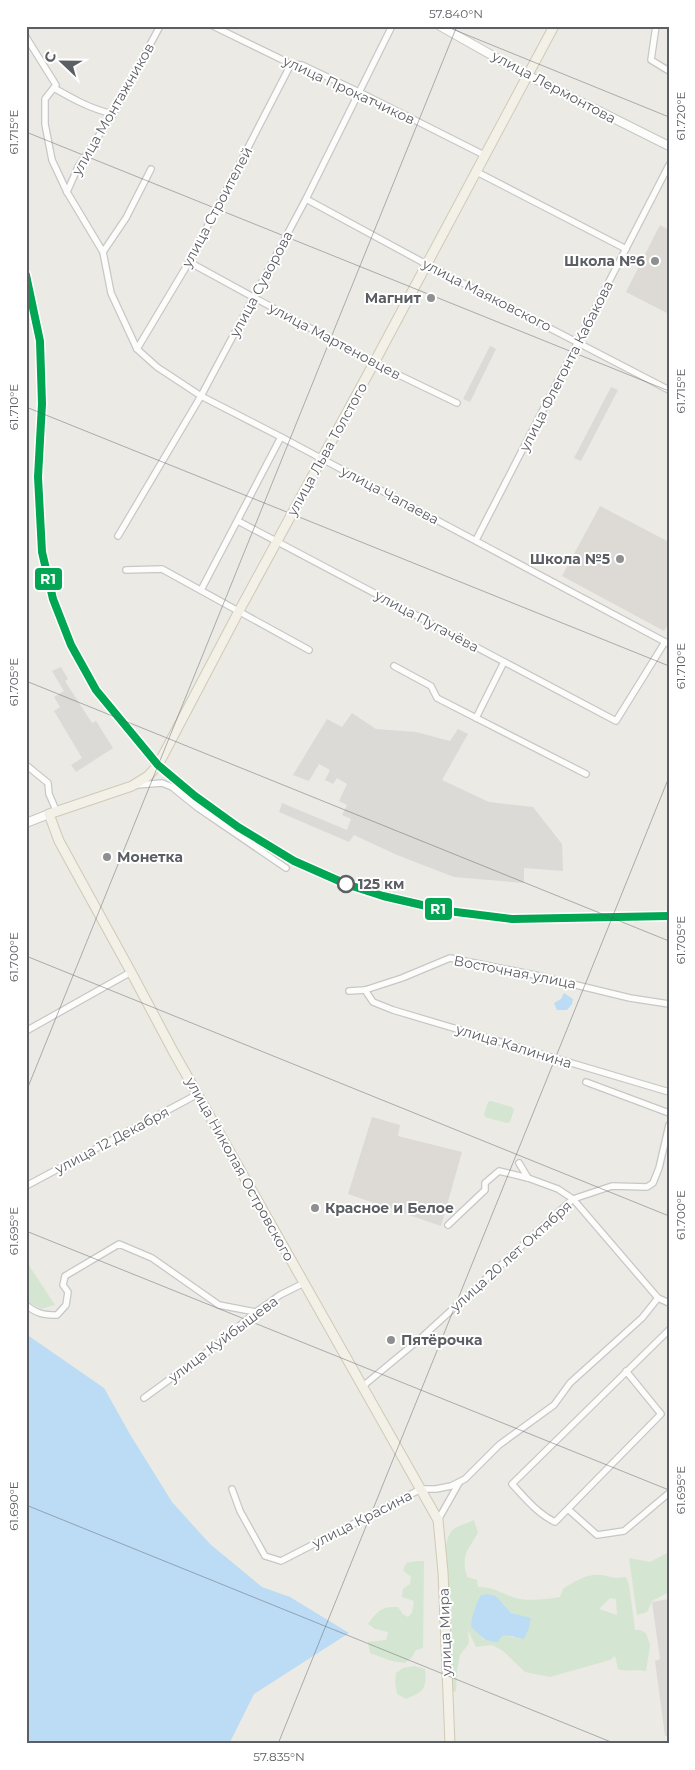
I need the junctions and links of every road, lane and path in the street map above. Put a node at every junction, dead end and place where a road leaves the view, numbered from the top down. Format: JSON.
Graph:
{"nodes":[{"id":1,"x":160,"y":26,"type":"edge"},
{"id":2,"x":212,"y":26,"type":"edge"},
{"id":3,"x":392,"y":26,"type":"edge"},
{"id":4,"x":440,"y":26,"type":"edge"},
{"id":5,"x":554,"y":26,"type":"edge"},
{"id":6,"x":656,"y":26,"type":"edge"},
{"id":7,"x":26,"y":38,"type":"edge"},
{"id":8,"x":291,"y":64,"type":"junction"},
{"id":9,"x":669,"y":71,"type":"edge"},
{"id":10,"x":527,"y":75,"type":"junction"},
{"id":11,"x":54,"y":88,"type":"junction"},
{"id":12,"x":359,"y":92,"type":"junction"},
{"id":13,"x":113,"y":114,"type":"junction"},
{"id":14,"x":669,"y":146,"type":"edge"},
{"id":15,"x":484,"y":155,"type":"junction"},
{"id":16,"x":669,"y":164,"type":"edge"},
{"id":17,"x":151,"y":169,"type":"dead end"},
{"id":18,"x":475,"y":171,"type":"junction"},
{"id":19,"x":67,"y":192,"type":"junction"},
{"id":20,"x":306,"y":199,"type":"junction"},
{"id":21,"x":626,"y":249,"type":"junction"},
{"id":22,"x":103,"y":252,"type":"junction"},
{"id":23,"x":189,"y":262,"type":"junction"},
{"id":24,"x":426,"y":264,"type":"junction"},
{"id":25,"x":254,"y":297,"type":"junction"},
{"id":26,"x":578,"y":343,"type":"junction"},
{"id":27,"x":137,"y":349,"type":"junction"},
{"id":28,"x":374,"y":363,"type":"junction"},
{"id":29,"x":669,"y":390,"type":"edge"},
{"id":30,"x":201,"y":396,"type":"junction"},
{"id":31,"x":457,"y":403,"type":"dead end"},
{"id":32,"x":281,"y":437,"type":"junction"},
{"id":33,"x":322,"y":458,"type":"junction"},
{"id":34,"x":238,"y":521,"type":"junction"},
{"id":35,"x":118,"y":536,"type":"dead end"},
{"id":36,"x":476,"y":540,"type":"junction"},
{"id":37,"x":277,"y":542,"type":"junction"},
{"id":38,"x":126,"y":570,"type":"dead end"},
{"id":39,"x":201,"y":590,"type":"junction"},
{"id":40,"x":239,"y":611,"type":"junction"},
{"id":41,"x":667,"y":643,"type":"edge"},
{"id":42,"x":309,"y":650,"type":"dead end"},
{"id":43,"x":504,"y":662,"type":"junction"},
{"id":44,"x":394,"y":666,"type":"dead end"},
{"id":45,"x":476,"y":718,"type":"junction"},
{"id":46,"x":26,"y":764,"type":"edge"},
{"id":47,"x":586,"y":774,"type":"dead end"},
{"id":48,"x":132,"y":786,"type":"junction"},
{"id":49,"x":52,"y":812,"type":"junction"},
{"id":50,"x":26,"y":823,"type":"edge"},
{"id":51,"x":286,"y":868,"type":"dead end"},
{"id":52,"x":132,"y":972,"type":"junction"},
{"id":53,"x":365,"y":990,"type":"junction"},
{"id":54,"x":349,"y":991,"type":"dead end"},
{"id":55,"x":669,"y":1004,"type":"edge"},
{"id":56,"x":26,"y":1031,"type":"edge"},
{"id":57,"x":586,"y":1082,"type":"dead end"},
{"id":58,"x":669,"y":1092,"type":"edge"},
{"id":59,"x":198,"y":1094,"type":"junction"},
{"id":60,"x":669,"y":1113,"type":"edge"},
{"id":61,"x":669,"y":1126,"type":"edge"},
{"id":62,"x":519,"y":1163,"type":"dead end"},
{"id":63,"x":528,"y":1178,"type":"junction"},
{"id":64,"x":26,"y":1186,"type":"edge"},
{"id":65,"x":573,"y":1199,"type":"junction"},
{"id":66,"x":448,"y":1225,"type":"dead end"},
{"id":67,"x":304,"y":1283,"type":"junction"},
{"id":68,"x":658,"y":1298,"type":"junction"},
{"id":69,"x":669,"y":1303,"type":"edge"},
{"id":70,"x":26,"y":1305,"type":"edge"},
{"id":71,"x":256,"y":1312,"type":"junction"},
{"id":72,"x":669,"y":1330,"type":"edge"},
{"id":73,"x":626,"y":1371,"type":"junction"},
{"id":74,"x":363,"y":1386,"type":"junction"},
{"id":75,"x":144,"y":1398,"type":"dead end"},
{"id":76,"x":459,"y":1483,"type":"junction"},
{"id":77,"x":232,"y":1489,"type":"dead end"},
{"id":78,"x":421,"y":1489,"type":"junction"},
{"id":79,"x":669,"y":1493,"type":"edge"},
{"id":80,"x":569,"y":1510,"type":"junction"},
{"id":81,"x":438,"y":1520,"type":"junction"},
{"id":82,"x":450,"y":1744,"type":"edge"}],
"edges":[{"from":1,"to":13,"type":"street","name":"улица Монтажников"},
{"from":2,"to":8,"type":"street","name":"улица Прокатчиков"},
{"from":3,"to":12,"type":"street","name":"улица Суворова"},
{"from":4,"to":10,"type":"street","name":"улица Лермонтова"},
{"from":5,"to":10,"type":"main road","name":"улица Льва Толстого"},
{"from":6,"to":9,"type":"street"},
{"from":7,"to":11,"type":"street"},
{"from":8,"to":12,"type":"street","name":"улица Прокатчиков"},
{"from":8,"to":23,"type":"street","name":"улица Строителей"},
{"from":10,"to":14,"type":"street","name":"улица Лермонтова"},
{"from":10,"to":15,"type":"main road","name":"улица Льва Толстого"},
{"from":11,"to":13,"type":"street"},
{"from":11,"to":19,"type":"street","name":"улица Чапаева"},
{"from":12,"to":15,"type":"street","name":"улица Прокатчиков"},
{"from":12,"to":20,"type":"street","name":"улица Суворова"},
{"from":13,"to":19,"type":"street","name":"улица Монтажников"},
{"from":15,"to":18,"type":"main road","name":"улица Льва Толстого"},
{"from":16,"to":21,"type":"street","name":"улица Флегонта Кабакова"},
{"from":17,"to":22,"type":"street"},
{"from":18,"to":21,"type":"street"},
{"from":18,"to":24,"type":"main road","name":"улица Льва Толстого"},
{"from":19,"to":22,"type":"street","name":"улица Чапаева"},
{"from":20,"to":24,"type":"street","name":"улица Маяковского"},
{"from":20,"to":25,"type":"street","name":"улица Суворова"},
{"from":21,"to":26,"type":"street","name":"улица Флегонта Кабакова"},
{"from":22,"to":27,"type":"street","name":"улица Чапаева"},
{"from":23,"to":25,"type":"street","name":"улица Мартеновцев"},
{"from":23,"to":27,"type":"street","name":"улица Строителей"},
{"from":24,"to":26,"type":"street","name":"улица Маяковского"},
{"from":24,"to":28,"type":"main road","name":"улица Льва Толстого"},
{"from":25,"to":28,"type":"street","name":"улица Мартеновцев"},
{"from":25,"to":30,"type":"street","name":"улица Суворова"},
{"from":26,"to":29,"type":"street","name":"улица Маяковского"},
{"from":26,"to":36,"type":"street","name":"улица Флегонта Кабакова"},
{"from":27,"to":30,"type":"street","name":"улица Чапаева"},
{"from":28,"to":31,"type":"street","name":"улица Мартеновцев"},
{"from":28,"to":33,"type":"main road","name":"улица Льва Толстого"},
{"from":30,"to":32,"type":"street","name":"улица Чапаева"},
{"from":30,"to":35,"type":"street","name":"улица Суворова"},
{"from":32,"to":33,"type":"street","name":"улица Чапаева"},
{"from":32,"to":34,"type":"street"},
{"from":33,"to":36,"type":"street","name":"улица Чапаева"},
{"from":33,"to":37,"type":"main road","name":"улица Льва Толстого"},
{"from":34,"to":37,"type":"street","name":"улица Пугачёва"},
{"from":34,"to":39,"type":"street"},
{"from":36,"to":41,"type":"street","name":"улица Чапаева"},
{"from":37,"to":40,"type":"main road","name":"улица Льва Толстого"},
{"from":37,"to":43,"type":"street","name":"улица Пугачёва"},
{"from":38,"to":39,"type":"street"},
{"from":39,"to":40,"type":"street"},
{"from":40,"to":42,"type":"street"},
{"from":40,"to":48,"type":"main road","name":"улица Льва Толстого"},
{"from":41,"to":43,"type":"street","name":"улица Пугачёва"},
{"from":43,"to":45,"type":"street"},
{"from":44,"to":45,"type":"street"},
{"from":45,"to":47,"type":"street"},
{"from":46,"to":49,"type":"street"},
{"from":48,"to":49,"type":"main road","name":"улица Льва Толстого"},
{"from":48,"to":51,"type":"street"},
{"from":49,"to":50,"type":"street"},
{"from":49,"to":52,"type":"main road","name":"улица Николая Островского"},
{"from":52,"to":56,"type":"street"},
{"from":52,"to":59,"type":"main road","name":"улица Николая Островского"},
{"from":53,"to":54,"type":"street","name":"Восточная улица"},
{"from":53,"to":55,"type":"street","name":"Восточная улица"},
{"from":53,"to":58,"type":"street","name":"улица Калинина"},
{"from":57,"to":60,"type":"street","name":"улица Калинина"},
{"from":59,"to":64,"type":"street","name":"улица 12 Декабря"},
{"from":59,"to":67,"type":"main road","name":"улица Николая Островского"},
{"from":61,"to":65,"type":"street","name":"улица 20 лет Октября"},
{"from":62,"to":63,"type":"street"},
{"from":63,"to":65,"type":"street"},
{"from":63,"to":66,"type":"street"},
{"from":65,"to":68,"type":"street"},
{"from":65,"to":74,"type":"street","name":"улица 20 лет Октября"},
{"from":67,"to":71,"type":"street","name":"улица Куйбышева"},
{"from":67,"to":74,"type":"main road","name":"улица Николая Островского"},
{"from":68,"to":69,"type":"street"},
{"from":68,"to":76,"type":"street","name":"улица Красина"},
{"from":70,"to":71,"type":"street"},
{"from":71,"to":75,"type":"street","name":"улица Куйбышева"},
{"from":72,"to":73,"type":"street"},
{"from":73,"to":80,"type":"street"},
{"from":73,"to":80,"type":"street"},
{"from":74,"to":78,"type":"main road","name":"улица Николая Островского"},
{"from":76,"to":78,"type":"street","name":"улица Красина"},
{"from":76,"to":81,"type":"street"},
{"from":77,"to":78,"type":"street","name":"улица Красина"},
{"from":78,"to":81,"type":"main road","name":"улица Николая Островского"},
{"from":79,"to":80,"type":"street"},
{"from":81,"to":82,"type":"main road","name":"улица Мира"}]}
